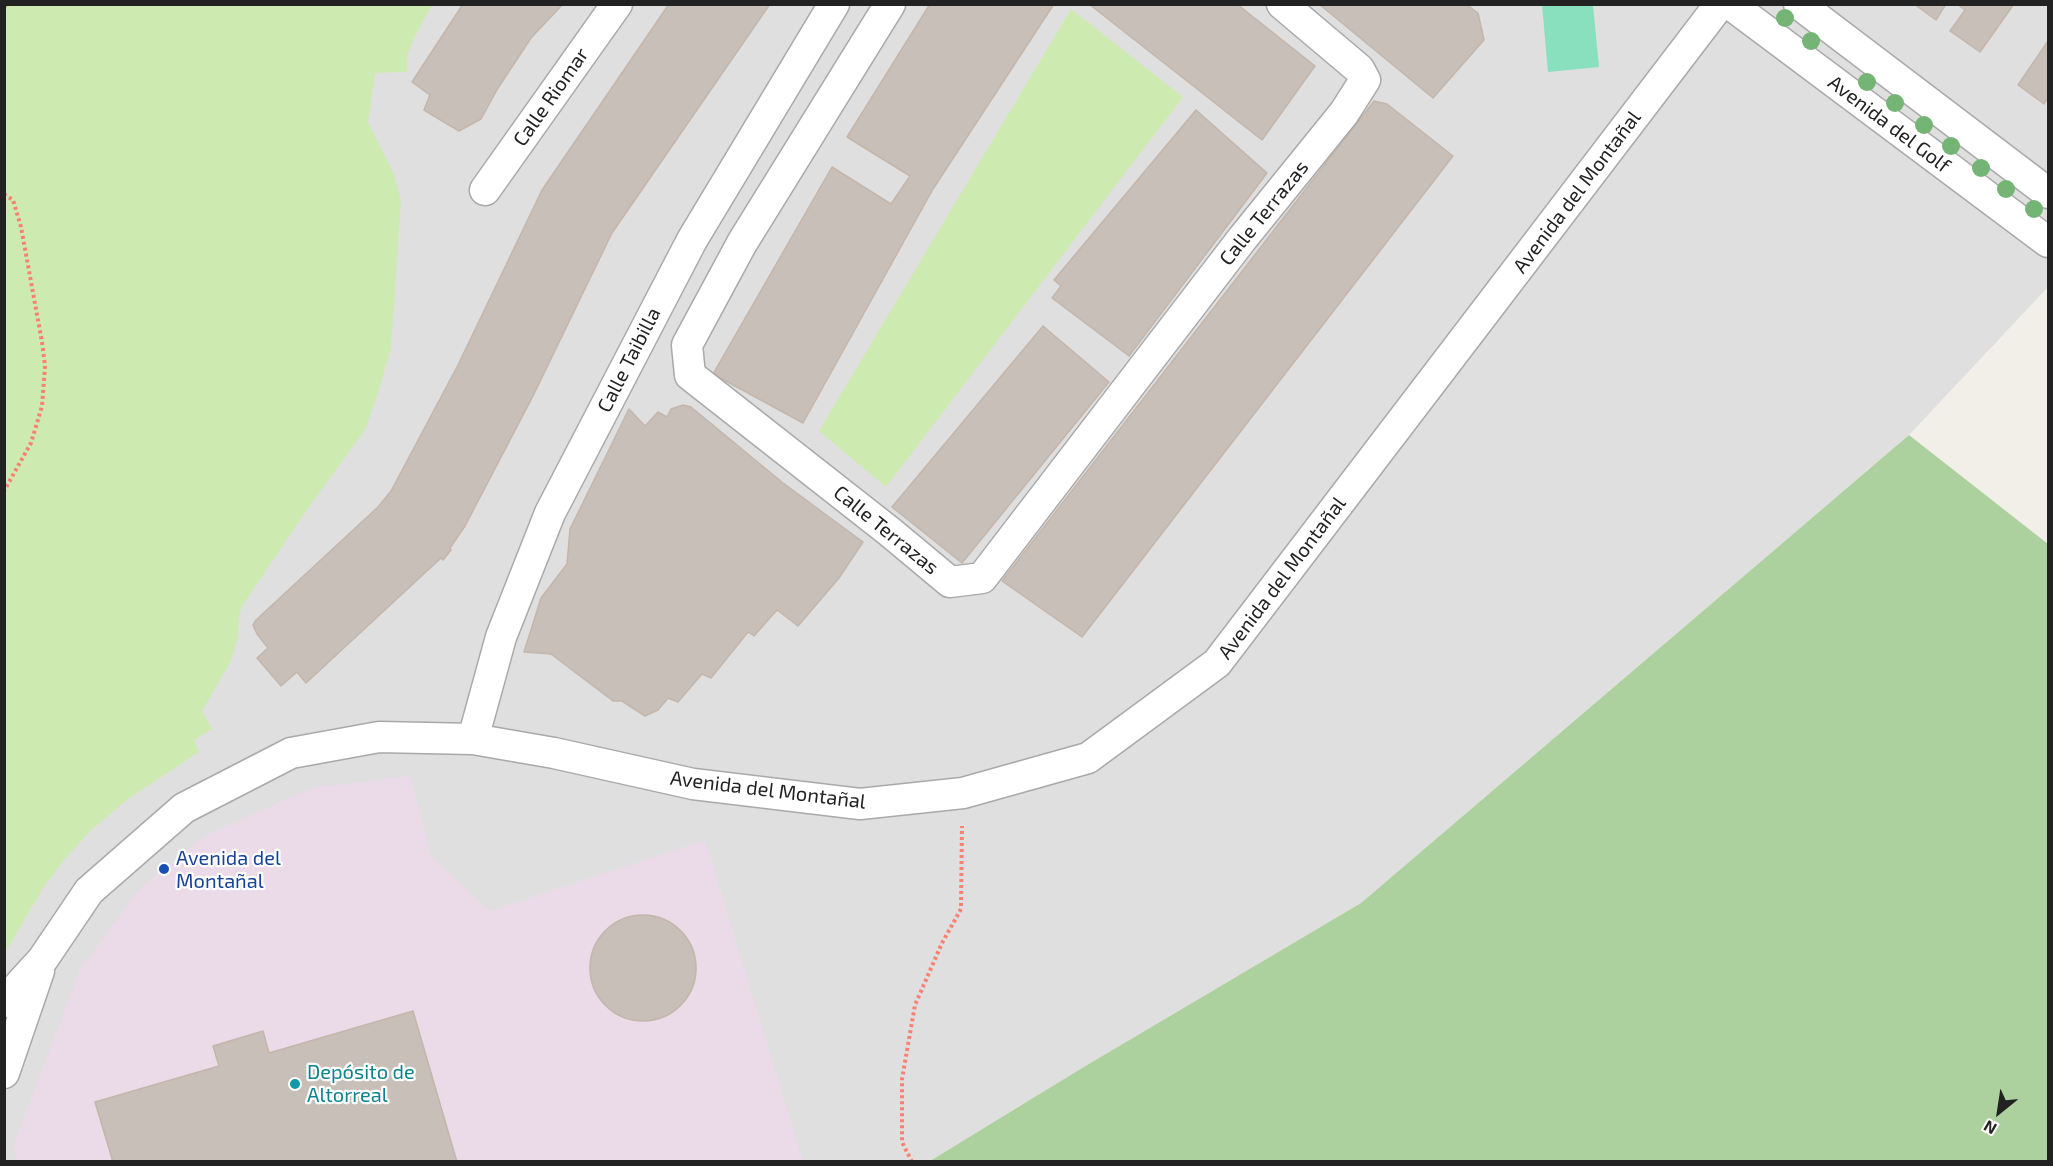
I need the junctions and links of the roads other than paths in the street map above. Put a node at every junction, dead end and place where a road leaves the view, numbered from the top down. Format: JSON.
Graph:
{"nodes":[{"id":1,"x":617,"y":4,"type":"edge"},
{"id":2,"x":834,"y":4,"type":"edge"},
{"id":3,"x":890,"y":4,"type":"edge"},
{"id":4,"x":1282,"y":4,"type":"edge"},
{"id":5,"x":1720,"y":4,"type":"edge"},
{"id":6,"x":1730,"y":4,"type":"edge"},
{"id":7,"x":1799,"y":4,"type":"edge"},
{"id":8,"x":485,"y":190,"type":"dead end"},
{"id":9,"x":2049,"y":193,"type":"edge"},
{"id":10,"x":2049,"y":242,"type":"edge"},
{"id":11,"x":473,"y":739,"type":"junction"},
{"id":12,"x":43,"y":959,"type":"junction"},
{"id":13,"x":4,"y":1002,"type":"edge"},
{"id":14,"x":4,"y":1073,"type":"edge"}],
"edges":[{"from":1,"to":8,"type":"street","name":"Calle Riomar"},
{"from":2,"to":11,"type":"street","name":"Calle Taibilla"},
{"from":3,"to":4,"type":"street","name":"Calle Terrazas"},
{"from":5,"to":11,"type":"street","name":"Avenida del Montañal"},
{"from":6,"to":10,"type":"street","name":"Avenida del Golf"},
{"from":7,"to":9,"type":"street","name":"Avenida del Golf"},
{"from":11,"to":12,"type":"street","name":"Avenida del Montañal"},
{"from":12,"to":13,"type":"street","name":"Avenida del Montañal"},
{"from":12,"to":14,"type":"street","name":"Avenida del Montañal"}]}
